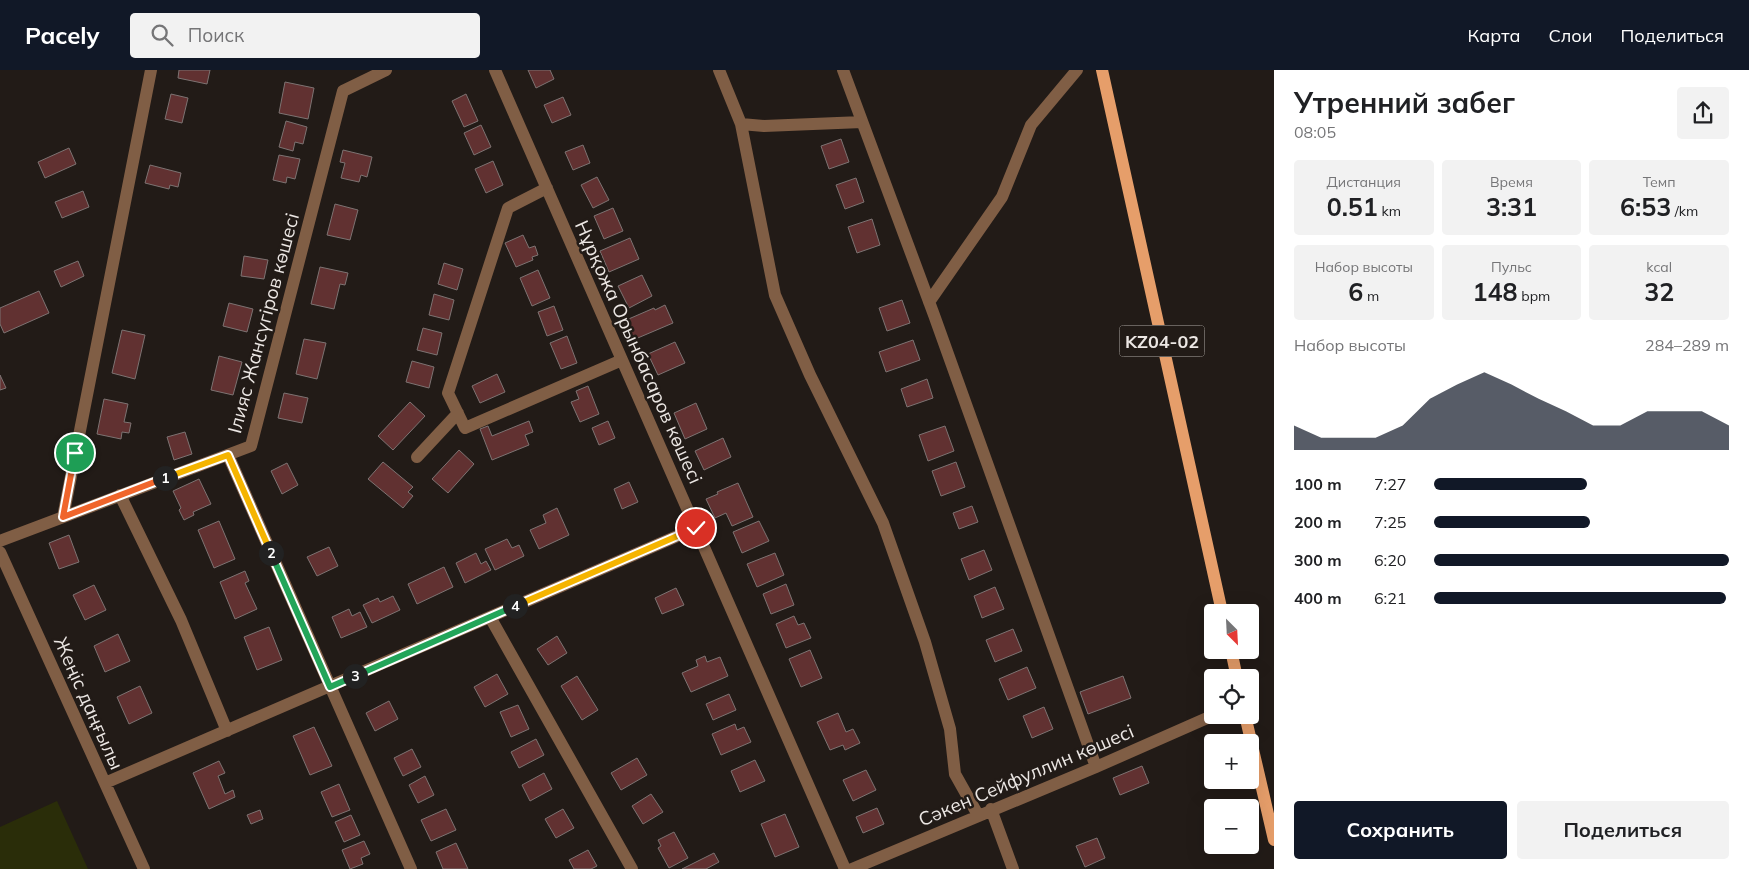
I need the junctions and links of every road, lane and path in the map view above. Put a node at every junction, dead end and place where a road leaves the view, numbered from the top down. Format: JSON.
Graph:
{"nodes":[{"id":1,"x":151,"y":70,"type":"edge"},
{"id":2,"x":386,"y":70,"type":"edge"},
{"id":3,"x":495,"y":70,"type":"edge"},
{"id":4,"x":719,"y":70,"type":"edge"},
{"id":5,"x":843,"y":70,"type":"edge"},
{"id":6,"x":1077,"y":70,"type":"edge"},
{"id":7,"x":1102,"y":70,"type":"edge"},
{"id":8,"x":862,"y":122,"type":"junction"},
{"id":9,"x":741,"y":124,"type":"junction"},
{"id":10,"x":547,"y":188,"type":"junction"},
{"id":11,"x":929,"y":302,"type":"junction"},
{"id":12,"x":622,"y":360,"type":"junction"},
{"id":13,"x":458,"y":413,"type":"junction"},
{"id":14,"x":228,"y":455,"type":"junction"},
{"id":15,"x":417,"y":457,"type":"dead end"},
{"id":16,"x":120,"y":495,"type":"junction"},
{"id":17,"x":63,"y":517,"type":"junction"},
{"id":18,"x":696,"y":528,"type":"junction"},
{"id":19,"x":0,"y":541,"type":"edge"},
{"id":20,"x":0,"y":552,"type":"edge"},
{"id":21,"x":1220,"y":604,"type":"edge"},
{"id":22,"x":490,"y":617,"type":"junction"},
{"id":23,"x":330,"y":687,"type":"junction"},
{"id":24,"x":1204,"y":719,"type":"edge"},
{"id":25,"x":1247,"y":724,"type":"edge"},
{"id":26,"x":226,"y":731,"type":"junction"},
{"id":27,"x":1096,"y":767,"type":"junction"},
{"id":28,"x":105,"y":783,"type":"junction"},
{"id":29,"x":991,"y":809,"type":"junction"},
{"id":30,"x":978,"y":815,"type":"junction"},
{"id":31,"x":1274,"y":840,"type":"edge"},
{"id":32,"x":144,"y":869,"type":"edge"},
{"id":33,"x":411,"y":869,"type":"edge"},
{"id":34,"x":632,"y":869,"type":"edge"},
{"id":35,"x":845,"y":869,"type":"edge"},
{"id":36,"x":852,"y":869,"type":"edge"},
{"id":37,"x":1013,"y":869,"type":"edge"}],
"edges":[{"from":1,"to":17,"type":"street"},
{"from":2,"to":14,"type":"street","name":"Ілияс Жансүгіров көшесі"},
{"from":3,"to":10,"type":"street","name":"Нұрқожа Орынбасаров көшесі"},
{"from":4,"to":9,"type":"street"},
{"from":5,"to":8,"type":"street"},
{"from":6,"to":11,"type":"street"},
{"from":7,"to":21,"type":"main road","number":"KZ04-02"},
{"from":8,"to":9,"type":"street"},
{"from":8,"to":11,"type":"street"},
{"from":9,"to":30,"type":"street"},
{"from":10,"to":12,"type":"street","name":"Нұрқожа Орынбасаров көшесі"},
{"from":10,"to":13,"type":"street"},
{"from":11,"to":27,"type":"street"},
{"from":12,"to":13,"type":"street"},
{"from":12,"to":18,"type":"street","name":"Нұрқожа Орынбасаров көшесі"},
{"from":13,"to":15,"type":"street"},
{"from":14,"to":16,"type":"street","name":"Ілияс Жансүгіров көшесі"},
{"from":14,"to":23,"type":"street"},
{"from":16,"to":17,"type":"street","name":"Ілияс Жансүгіров көшесі"},
{"from":16,"to":26,"type":"street"},
{"from":17,"to":19,"type":"street","name":"Ілияс Жансүгіров көшесі"},
{"from":18,"to":22,"type":"street"},
{"from":18,"to":35,"type":"street","name":"Нұрқожа Орынбасаров көшесі"},
{"from":20,"to":28,"type":"street","name":"Жеңіс даңғылы"},
{"from":22,"to":23,"type":"street"},
{"from":22,"to":34,"type":"street"},
{"from":23,"to":26,"type":"street"},
{"from":23,"to":33,"type":"street"},
{"from":24,"to":27,"type":"street","name":"Сәкен Сейфуллин көшесі"},
{"from":25,"to":31,"type":"main road"},
{"from":26,"to":28,"type":"street"},
{"from":27,"to":29,"type":"street","name":"Сәкен Сейфуллин көшесі"},
{"from":28,"to":32,"type":"street","name":"Жеңіс даңғылы"},
{"from":29,"to":30,"type":"street","name":"Сәкен Сейфуллин көшесі"},
{"from":29,"to":37,"type":"street"},
{"from":30,"to":36,"type":"street","name":"Сәкен Сейфуллин көшесі"}]}
